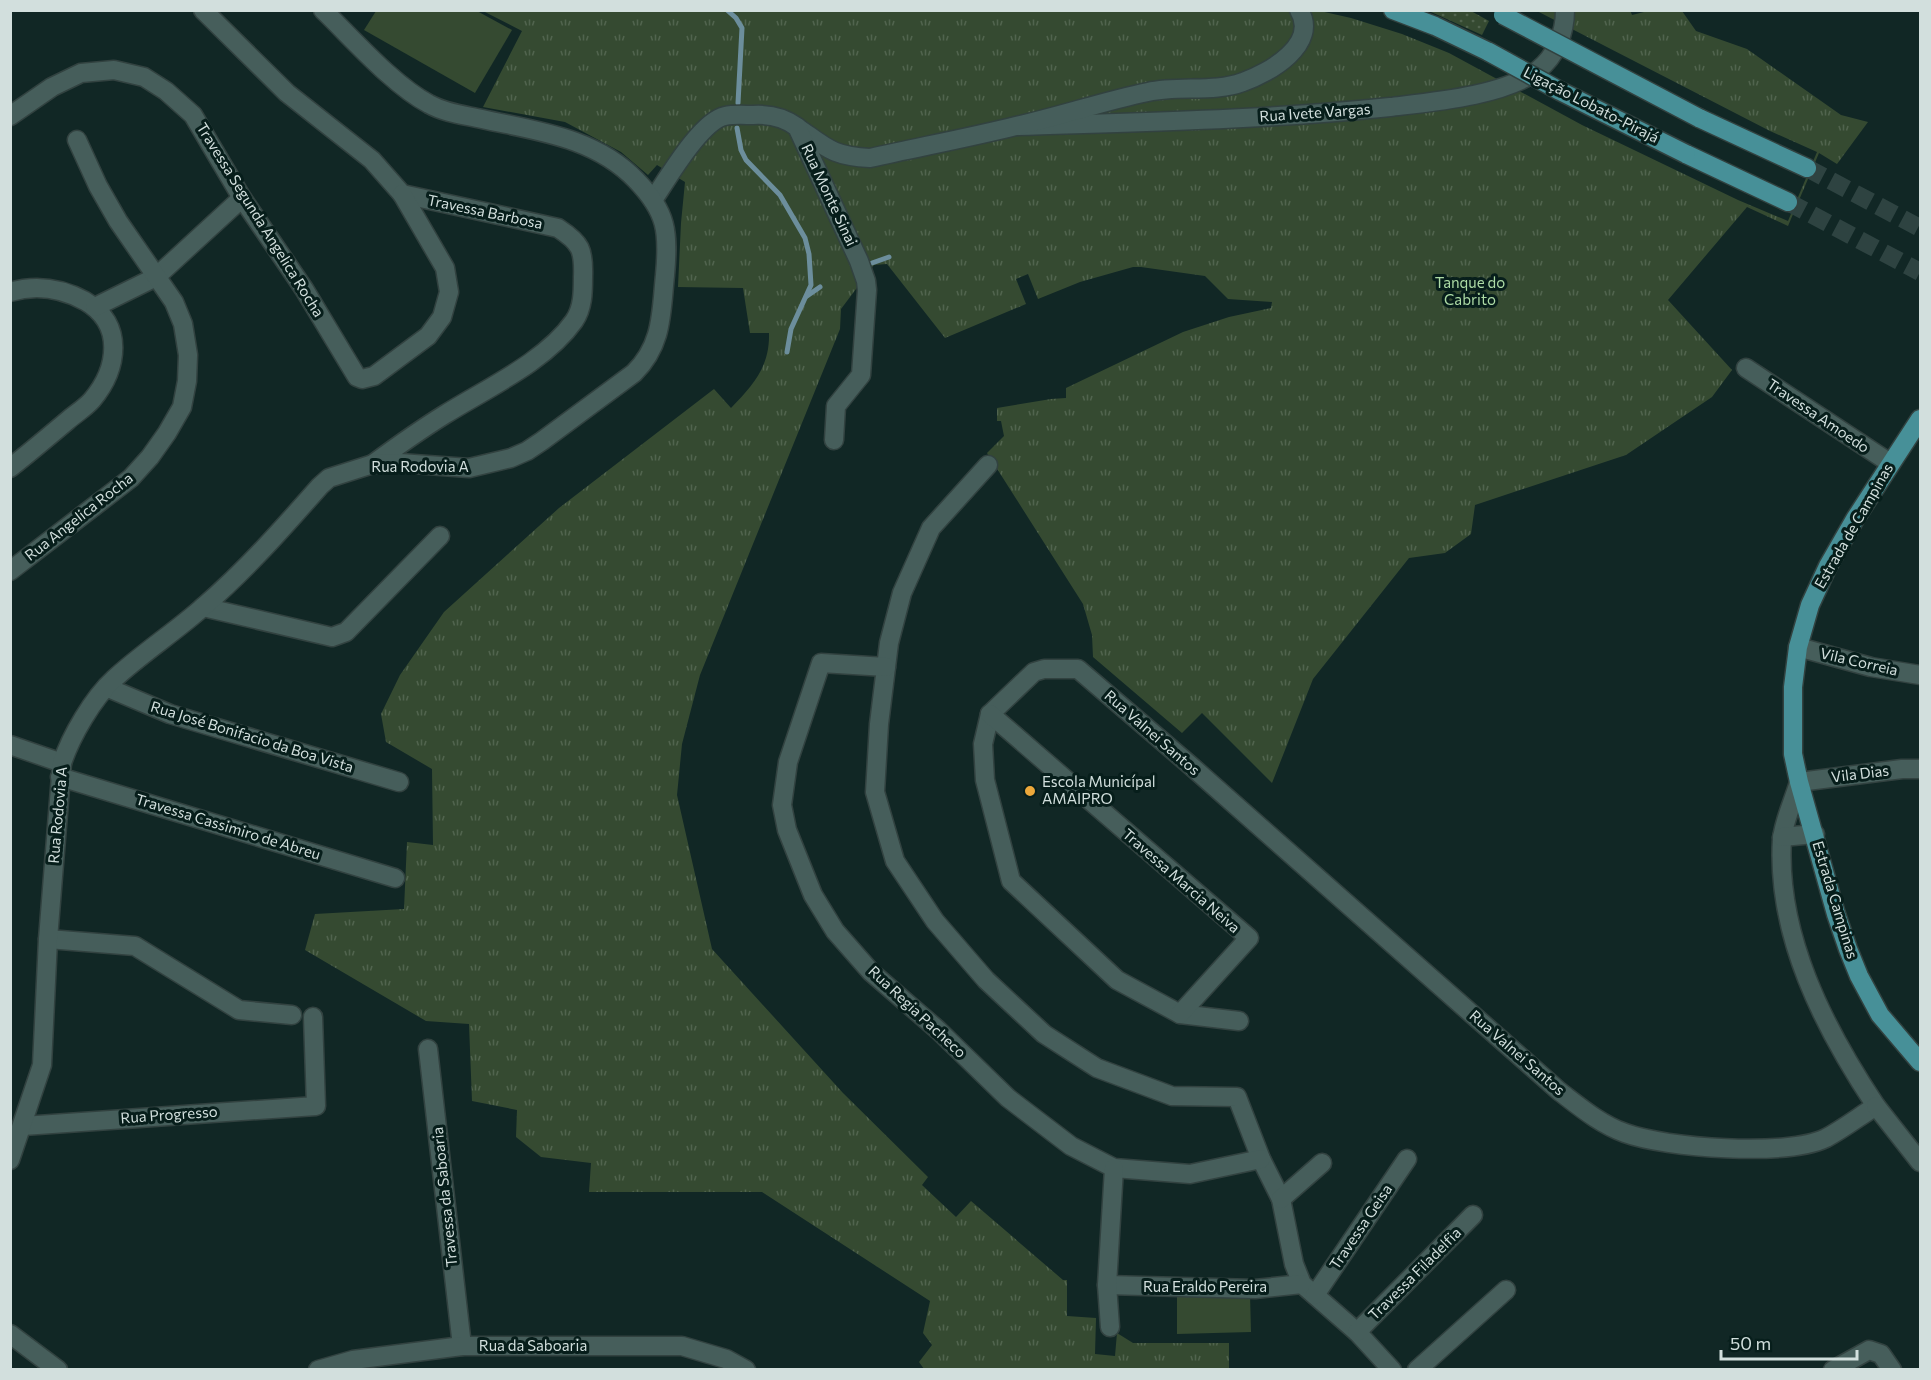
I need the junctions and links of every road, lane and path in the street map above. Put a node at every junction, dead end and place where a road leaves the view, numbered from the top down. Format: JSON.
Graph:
{"nodes":[{"id":1,"x":203,"y":10,"type":"edge"},
{"id":2,"x":323,"y":10,"type":"edge"},
{"id":3,"x":1299,"y":10,"type":"edge"},
{"id":4,"x":1393,"y":10,"type":"edge"},
{"id":5,"x":1565,"y":10,"type":"edge"},
{"id":6,"x":1499,"y":13,"type":"edge"},
{"id":7,"x":10,"y":116,"type":"edge"},
{"id":8,"x":1018,"y":126,"type":"junction"},
{"id":9,"x":798,"y":127,"type":"junction"},
{"id":10,"x":77,"y":140,"type":"dead end"},
{"id":11,"x":1807,"y":168,"type":"tunnel mouth"},
{"id":12,"x":402,"y":194,"type":"junction"},
{"id":13,"x":242,"y":198,"type":"junction"},
{"id":14,"x":653,"y":200,"type":"junction"},
{"id":15,"x":1788,"y":202,"type":"tunnel mouth"},
{"id":16,"x":156,"y":277,"type":"junction"},
{"id":17,"x":10,"y":292,"type":"edge"},
{"id":18,"x":95,"y":307,"type":"junction"},
{"id":19,"x":1746,"y":368,"type":"dead end"},
{"id":20,"x":1920,"y":419,"type":"edge"},
{"id":21,"x":834,"y":440,"type":"dead end"},
{"id":22,"x":1890,"y":463,"type":"junction"},
{"id":23,"x":373,"y":464,"type":"junction"},
{"id":24,"x":988,"y":465,"type":"dead end"},
{"id":25,"x":10,"y":468,"type":"edge"},
{"id":26,"x":440,"y":536,"type":"dead end"},
{"id":27,"x":10,"y":571,"type":"edge"},
{"id":28,"x":203,"y":607,"type":"junction"},
{"id":29,"x":1798,"y":647,"type":"junction"},
{"id":30,"x":886,"y":666,"type":"junction"},
{"id":31,"x":1920,"y":675,"type":"edge"},
{"id":32,"x":106,"y":687,"type":"junction"},
{"id":33,"x":990,"y":714,"type":"junction"},
{"id":34,"x":10,"y":745,"type":"edge"},
{"id":35,"x":1920,"y":769,"type":"edge"},
{"id":36,"x":61,"y":770,"type":"junction"},
{"id":37,"x":399,"y":782,"type":"dead end"},
{"id":38,"x":1799,"y":782,"type":"junction"},
{"id":39,"x":1815,"y":834,"type":"junction"},
{"id":40,"x":1782,"y":837,"type":"junction"},
{"id":41,"x":395,"y":878,"type":"dead end"},
{"id":42,"x":48,"y":939,"type":"junction"},
{"id":43,"x":1180,"y":1014,"type":"junction"},
{"id":44,"x":292,"y":1015,"type":"dead end"},
{"id":45,"x":1880,"y":1015,"type":"junction"},
{"id":46,"x":313,"y":1017,"type":"dead end"},
{"id":47,"x":1239,"y":1021,"type":"dead end"},
{"id":48,"x":1917,"y":1039,"type":"edge"},
{"id":49,"x":429,"y":1049,"type":"dead end"},
{"id":50,"x":1920,"y":1062,"type":"edge"},
{"id":51,"x":1876,"y":1106,"type":"junction"},
{"id":52,"x":22,"y":1126,"type":"junction"},
{"id":53,"x":1261,"y":1159,"type":"junction"},
{"id":54,"x":1407,"y":1159,"type":"dead end"},
{"id":55,"x":10,"y":1160,"type":"edge"},
{"id":56,"x":1920,"y":1162,"type":"edge"},
{"id":57,"x":1322,"y":1163,"type":"dead end"},
{"id":58,"x":1114,"y":1168,"type":"junction"},
{"id":59,"x":1281,"y":1199,"type":"junction"},
{"id":60,"x":1473,"y":1215,"type":"dead end"},
{"id":61,"x":1107,"y":1285,"type":"junction"},
{"id":62,"x":1308,"y":1290,"type":"junction"},
{"id":63,"x":1506,"y":1290,"type":"dead end"},
{"id":64,"x":1110,"y":1327,"type":"dead end"},
{"id":65,"x":1357,"y":1332,"type":"junction"},
{"id":66,"x":10,"y":1334,"type":"edge"},
{"id":67,"x":462,"y":1346,"type":"junction"},
{"id":68,"x":57,"y":1370,"type":"edge"},
{"id":69,"x":318,"y":1370,"type":"edge"},
{"id":70,"x":746,"y":1370,"type":"edge"},
{"id":71,"x":1392,"y":1370,"type":"edge"},
{"id":72,"x":1417,"y":1370,"type":"edge"},
{"id":73,"x":1833,"y":1370,"type":"edge"},
{"id":74,"x":1892,"y":1370,"type":"edge"}],
"edges":[{"from":1,"to":12,"type":"street"},
{"from":2,"to":14,"type":"street","name":"Rua Rodovia A"},
{"from":3,"to":8,"type":"street","name":"Rua Ivete Vargas"},
{"from":4,"to":15,"type":"main road","name":"Ligação Lobato-Pirajá","bridge":true},
{"from":5,"to":8,"type":"street","name":"Rua Ivete Vargas"},
{"from":6,"to":11,"type":"main road","bridge":true},
{"from":7,"to":13,"type":"street","name":"Travessa Segunda Angelica Rocha"},
{"from":8,"to":9,"type":"street","name":"Rua Ivete Vargas"},
{"from":9,"to":14,"type":"street","name":"Rua Monte Sinai"},
{"from":9,"to":21,"type":"street","name":"Rua Monte Sinai"},
{"from":10,"to":16,"type":"street","name":"Rua Angelica Rocha"},
{"from":12,"to":13,"type":"street","name":"Travessa Segunda Angelica Rocha"},
{"from":12,"to":23,"type":"street","name":"Travessa Barbosa"},
{"from":13,"to":16,"type":"street"},
{"from":14,"to":23,"type":"street","name":"Rua Rodovia A"},
{"from":16,"to":18,"type":"street"},
{"from":16,"to":27,"type":"street","name":"Rua Angelica Rocha"},
{"from":17,"to":18,"type":"street"},
{"from":18,"to":25,"type":"street"},
{"from":19,"to":22,"type":"street","name":"Travessa Amoedo"},
{"from":20,"to":22,"type":"main road","name":"Estrada de Campinas"},
{"from":22,"to":29,"type":"main road","name":"Estrada de Campinas"},
{"from":23,"to":28,"type":"street","name":"Rua Rodovia A"},
{"from":24,"to":30,"type":"street"},
{"from":26,"to":28,"type":"street"},
{"from":28,"to":32,"type":"street","name":"Rua Rodovia A"},
{"from":29,"to":31,"type":"street","name":"Vila Correia"},
{"from":29,"to":38,"type":"main road","name":"Estrada de Campinas"},
{"from":30,"to":53,"type":"street"},
{"from":30,"to":58,"type":"street","name":"Rua Regia Pacheco"},
{"from":32,"to":36,"type":"street","name":"Rua Rodovia A"},
{"from":32,"to":37,"type":"street","name":"Rua José Bonifacio da Boa Vista"},
{"from":33,"to":43,"type":"street"},
{"from":33,"to":43,"type":"street","name":"Travessa Marcia Neiva"},
{"from":33,"to":51,"type":"street","name":"Rua Valnei Santos"},
{"from":34,"to":36,"type":"street","name":"Travessa Cassimiro de Abreu"},
{"from":35,"to":38,"type":"street","name":"Vila Dias"},
{"from":36,"to":41,"type":"street","name":"Travessa Cassimiro de Abreu"},
{"from":36,"to":42,"type":"street","name":"Rua Rodovia A"},
{"from":38,"to":39,"type":"main road","name":"Estrada Campinas"},
{"from":38,"to":40,"type":"street"},
{"from":39,"to":40,"type":"street"},
{"from":39,"to":45,"type":"main road","name":"Estrada Campinas"},
{"from":40,"to":51,"type":"street"},
{"from":42,"to":44,"type":"street"},
{"from":42,"to":52,"type":"street","name":"Rua Rodovia A"},
{"from":43,"to":47,"type":"street"},
{"from":45,"to":48,"type":"main road","name":"Estrada Campinas"},
{"from":45,"to":50,"type":"main road","name":"Estrada Campinas"},
{"from":46,"to":52,"type":"street","name":"Rua Progresso"},
{"from":49,"to":67,"type":"street","name":"Travessa da Saboaria"},
{"from":51,"to":56,"type":"street"},
{"from":52,"to":55,"type":"street","name":"Rua Rodovia A"},
{"from":53,"to":58,"type":"street","name":"Rua Regia Pacheco"},
{"from":53,"to":59,"type":"street"},
{"from":54,"to":62,"type":"street","name":"Travessa Geisa"},
{"from":57,"to":59,"type":"street"},
{"from":58,"to":61,"type":"street"},
{"from":59,"to":62,"type":"street"},
{"from":60,"to":65,"type":"street","name":"Travessa Filadelfia"},
{"from":61,"to":62,"type":"street","name":"Rua Eraldo Pereira"},
{"from":61,"to":64,"type":"street"},
{"from":62,"to":65,"type":"street"},
{"from":63,"to":72,"type":"street"},
{"from":65,"to":71,"type":"street"},
{"from":66,"to":68,"type":"street"},
{"from":67,"to":69,"type":"street","name":"Rua da Saboaria"},
{"from":67,"to":70,"type":"street","name":"Rua da Saboaria"},
{"from":73,"to":74,"type":"street"}]}
